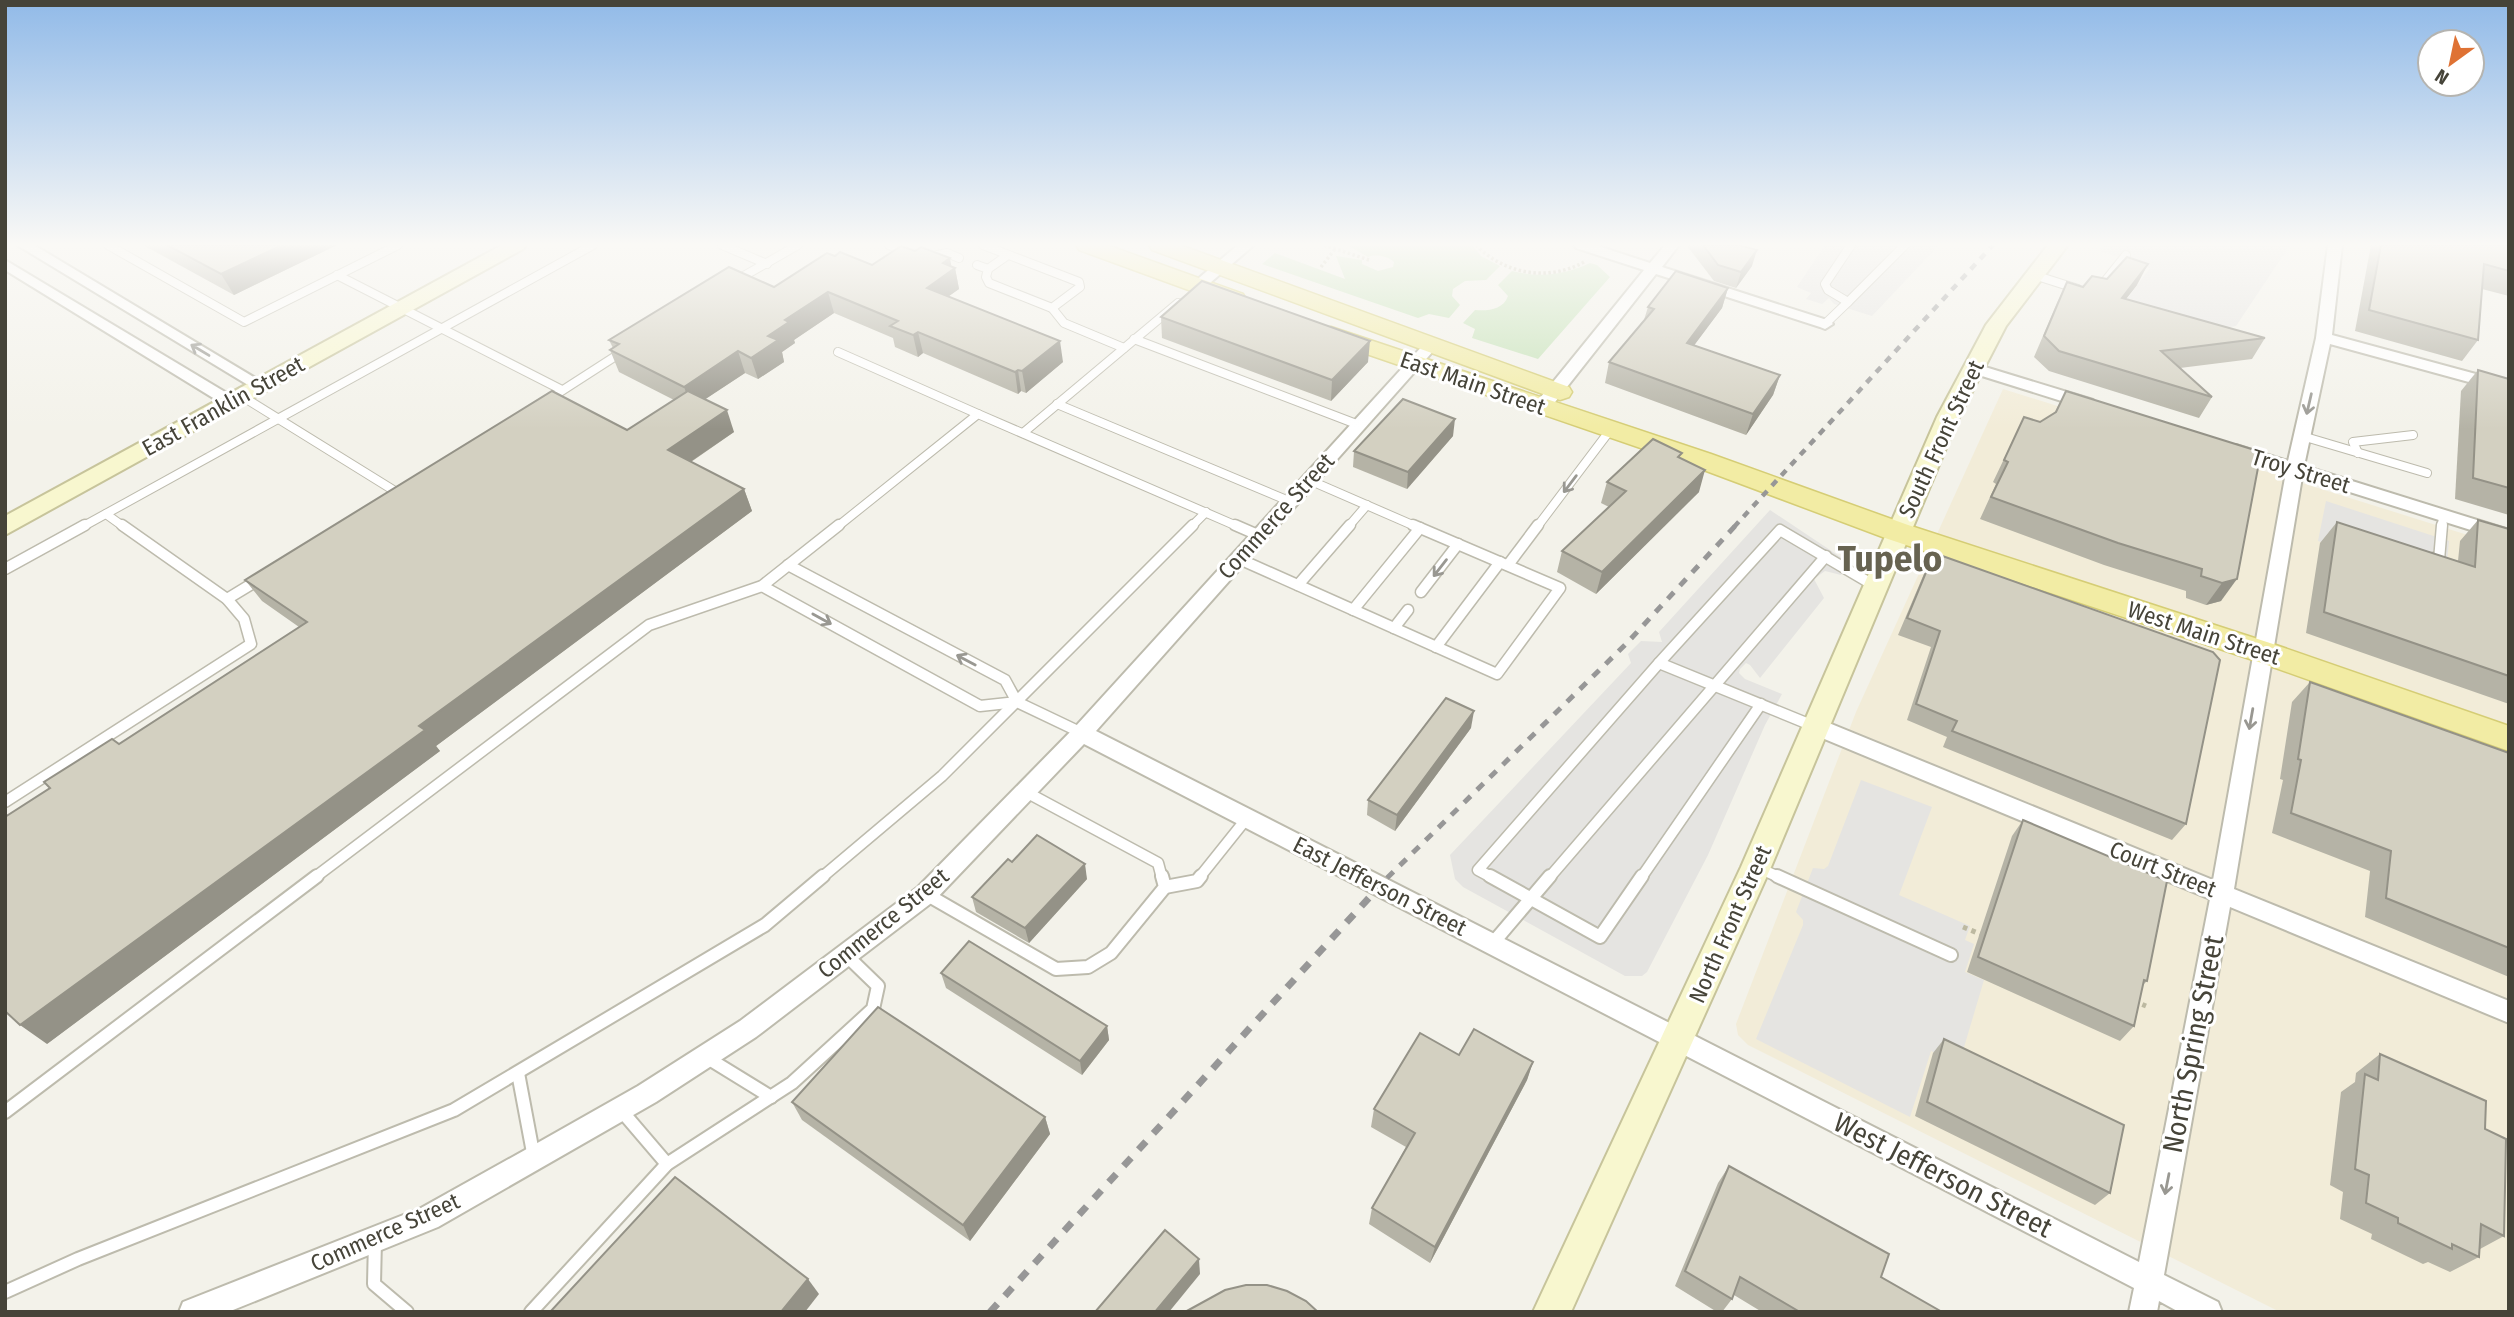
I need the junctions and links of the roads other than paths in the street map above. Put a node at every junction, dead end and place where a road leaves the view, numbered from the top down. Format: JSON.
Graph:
{"nodes":[{"id":1,"x":82,"y":306,"type":"edge"},
{"id":2,"x":114,"y":306,"type":"edge"},
{"id":3,"x":217,"y":306,"type":"edge"},
{"id":4,"x":275,"y":306,"type":"edge"},
{"id":5,"x":481,"y":306,"type":"edge"},
{"id":6,"x":1046,"y":306,"type":"edge"},
{"id":7,"x":1055,"y":306,"type":"edge"},
{"id":8,"x":1173,"y":306,"type":"edge"},
{"id":9,"x":1254,"y":306,"type":"edge"},
{"id":10,"x":1311,"y":306,"type":"edge"},
{"id":11,"x":1622,"y":306,"type":"edge"},
{"id":12,"x":1771,"y":306,"type":"edge"},
{"id":13,"x":1843,"y":306,"type":"edge"},
{"id":14,"x":2010,"y":306,"type":"edge"},
{"id":15,"x":2326,"y":306,"type":"edge"},
{"id":16,"x":401,"y":307,"type":"joint"},
{"id":17,"x":1052,"y":309,"type":"junction"},
{"id":18,"x":1261,"y":309,"type":"edge"},
{"id":19,"x":1825,"y":324,"type":"joint"},
{"id":20,"x":1311,"y":327,"type":"edge"},
{"id":21,"x":442,"y":328,"type":"junction"},
{"id":22,"x":2324,"y":338,"type":"junction"},
{"id":23,"x":1134,"y":339,"type":"junction"},
{"id":24,"x":628,"y":348,"type":"edge"},
{"id":25,"x":1124,"y":348,"type":"junction"},
{"id":26,"x":838,"y":352,"type":"dead end"},
{"id":27,"x":1422,"y":355,"type":"junction"},
{"id":28,"x":1972,"y":368,"type":"junction"},
{"id":29,"x":2509,"y":388,"type":"edge"},
{"id":30,"x":562,"y":390,"type":"junction"},
{"id":31,"x":242,"y":394,"type":"junction"},
{"id":32,"x":1549,"y":398,"type":"junction"},
{"id":33,"x":1057,"y":404,"type":"junction"},
{"id":34,"x":539,"y":405,"type":"edge"},
{"id":35,"x":2101,"y":408,"type":"edge"},
{"id":36,"x":978,"y":414,"type":"junction"},
{"id":37,"x":278,"y":419,"type":"junction"},
{"id":38,"x":1359,"y":425,"type":"junction"},
{"id":39,"x":1611,"y":429,"type":"junction"},
{"id":40,"x":1023,"y":433,"type":"junction"},
{"id":41,"x":2413,"y":435,"type":"dead end"},
{"id":42,"x":2302,"y":436,"type":"junction"},
{"id":43,"x":2218,"y":444,"type":"edge"},
{"id":44,"x":2358,"y":453,"type":"junction"},
{"id":45,"x":1702,"y":460,"type":"junction"},
{"id":46,"x":2295,"y":469,"type":"junction"},
{"id":47,"x":2427,"y":473,"type":"dead end"},
{"id":48,"x":1309,"y":480,"type":"junction"},
{"id":49,"x":410,"y":485,"type":"edge"},
{"id":50,"x":398,"y":493,"type":"junction"},
{"id":51,"x":388,"y":499,"type":"edge"},
{"id":52,"x":1289,"y":501,"type":"junction"},
{"id":53,"x":1367,"y":505,"type":"junction"},
{"id":54,"x":1206,"y":512,"type":"junction"},
{"id":55,"x":106,"y":514,"type":"junction"},
{"id":56,"x":2443,"y":515,"type":"junction"},
{"id":57,"x":5,"y":527,"type":"edge"},
{"id":58,"x":1420,"y":528,"type":"junction"},
{"id":59,"x":1898,"y":532,"type":"junction"},
{"id":60,"x":1258,"y":535,"type":"junction"},
{"id":61,"x":2509,"y":536,"type":"edge"},
{"id":62,"x":1458,"y":544,"type":"junction"},
{"id":63,"x":1826,"y":556,"type":"junction"},
{"id":64,"x":2426,"y":556,"type":"edge"},
{"id":65,"x":1237,"y":558,"type":"junction"},
{"id":66,"x":1504,"y":564,"type":"junction"},
{"id":67,"x":788,"y":565,"type":"junction"},
{"id":68,"x":5,"y":569,"type":"edge"},
{"id":69,"x":270,"y":573,"type":"edge"},
{"id":70,"x":1298,"y":585,"type":"junction"},
{"id":71,"x":762,"y":586,"type":"junction"},
{"id":72,"x":1875,"y":586,"type":"junction"},
{"id":73,"x":1422,"y":592,"type":"dead end"},
{"id":74,"x":227,"y":599,"type":"junction"},
{"id":75,"x":1353,"y":610,"type":"junction"},
{"id":76,"x":1408,"y":610,"type":"dead end"},
{"id":77,"x":1394,"y":628,"type":"junction"},
{"id":78,"x":1436,"y":647,"type":"junction"},
{"id":79,"x":2263,"y":652,"type":"junction"},
{"id":80,"x":1659,"y":663,"type":"junction"},
{"id":81,"x":1714,"y":685,"type":"junction"},
{"id":82,"x":1017,"y":702,"type":"junction"},
{"id":83,"x":1761,"y":704,"type":"junction"},
{"id":84,"x":1817,"y":727,"type":"junction"},
{"id":85,"x":1082,"y":733,"type":"junction"},
{"id":86,"x":2509,"y":739,"type":"edge"},
{"id":87,"x":1027,"y":792,"type":"junction"},
{"id":88,"x":5,"y":802,"type":"edge"},
{"id":89,"x":1247,"y":818,"type":"junction"},
{"id":90,"x":1756,"y":867,"type":"junction"},
{"id":91,"x":1165,"y":887,"type":"junction"},
{"id":92,"x":2222,"y":893,"type":"junction"},
{"id":93,"x":926,"y":894,"type":"junction"},
{"id":94,"x":1531,"y":899,"type":"junction"},
{"id":95,"x":1493,"y":943,"type":"junction"},
{"id":96,"x":846,"y":955,"type":"junction"},
{"id":97,"x":1951,"y":955,"type":"dead end"},
{"id":98,"x":2509,"y":1012,"type":"edge"},
{"id":99,"x":1677,"y":1039,"type":"junction"},
{"id":100,"x":706,"y":1056,"type":"junction"},
{"id":101,"x":518,"y":1073,"type":"junction"},
{"id":102,"x":771,"y":1097,"type":"junction"},
{"id":103,"x":620,"y":1109,"type":"junction"},
{"id":104,"x":5,"y":1112,"type":"edge"},
{"id":105,"x":534,"y":1159,"type":"junction"},
{"id":106,"x":667,"y":1164,"type":"junction"},
{"id":107,"x":374,"y":1239,"type":"junction"},
{"id":108,"x":2149,"y":1281,"type":"junction"},
{"id":109,"x":5,"y":1292,"type":"edge"},
{"id":110,"x":193,"y":1312,"type":"edge"},
{"id":111,"x":407,"y":1312,"type":"edge"},
{"id":112,"x":531,"y":1312,"type":"edge"},
{"id":113,"x":1552,"y":1312,"type":"edge"},
{"id":114,"x":2143,"y":1312,"type":"edge"},
{"id":115,"x":2208,"y":1312,"type":"edge"}],
"edges":[{"from":1,"to":31,"type":"street"},
{"from":31,"to":2,"type":"street","one_way":true},
{"from":3,"to":4,"type":"lane"},
{"from":5,"to":21,"type":"lane"},
{"from":6,"to":17,"type":"lane"},
{"from":7,"to":17,"type":"lane"},
{"from":8,"to":23,"type":"lane"},
{"from":9,"to":18,"type":"main road"},
{"from":10,"to":27,"type":"main road","name":"East Main Street"},
{"from":11,"to":32,"type":"street"},
{"from":12,"to":19,"type":"street"},
{"from":13,"to":19,"type":"lane"},
{"from":14,"to":28,"type":"street","name":"South Front Street"},
{"from":15,"to":22,"type":"street","name":"North Spring Street"},
{"from":16,"to":21,"type":"lane"},
{"from":16,"to":31,"type":"street","name":"East Franklin Street"},
{"from":17,"to":25,"type":"lane"},
{"from":20,"to":27,"type":"main road","name":"East Main Street"},
{"from":21,"to":30,"type":"lane"},
{"from":21,"to":37,"type":"lane"},
{"from":22,"to":29,"type":"street"},
{"from":22,"to":42,"type":"street","name":"North Spring Street","one_way":true},
{"from":23,"to":25,"type":"lane"},
{"from":23,"to":38,"type":"lane"},
{"from":24,"to":30,"type":"lane"},
{"from":25,"to":33,"type":"lane"},
{"from":26,"to":36,"type":"lane"},
{"from":27,"to":32,"type":"main road","name":"East Main Street"},
{"from":27,"to":38,"type":"street","name":"Commerce Street"},
{"from":28,"to":35,"type":"street"},
{"from":28,"to":59,"type":"street","name":"South Front Street"},
{"from":30,"to":34,"type":"lane"},
{"from":31,"to":37,"type":"lane"},
{"from":31,"to":57,"type":"street","name":"East Franklin Street"},
{"from":32,"to":39,"type":"main road","name":"East Main Street"},
{"from":32,"to":45,"type":"main road","name":"East Main Street"},
{"from":33,"to":40,"type":"lane"},
{"from":33,"to":52,"type":"lane"},
{"from":36,"to":40,"type":"lane"},
{"from":36,"to":67,"type":"lane"},
{"from":37,"to":50,"type":"lane"},
{"from":37,"to":55,"type":"lane"},
{"from":38,"to":48,"type":"street","name":"Commerce Street"},
{"from":39,"to":45,"type":"main road","name":"East Main Street"},
{"from":39,"to":66,"type":"lane","one_way":true},
{"from":40,"to":54,"type":"lane"},
{"from":41,"to":44,"type":"lane"},
{"from":42,"to":44,"type":"lane"},
{"from":42,"to":46,"type":"street","name":"North Spring Street"},
{"from":43,"to":46,"type":"street","name":"Troy Street"},
{"from":44,"to":47,"type":"lane"},
{"from":45,"to":59,"type":"main road","name":"East Main Street"},
{"from":46,"to":56,"type":"street","name":"Troy Street"},
{"from":46,"to":79,"type":"street","name":"North Spring Street"},
{"from":48,"to":52,"type":"street","name":"Commerce Street"},
{"from":48,"to":53,"type":"lane"},
{"from":49,"to":50,"type":"lane"},
{"from":50,"to":51,"type":"lane"},
{"from":52,"to":60,"type":"street","name":"Commerce Street"},
{"from":53,"to":58,"type":"lane"},
{"from":53,"to":70,"type":"lane"},
{"from":54,"to":60,"type":"lane"},
{"from":54,"to":82,"type":"lane"},
{"from":55,"to":68,"type":"lane"},
{"from":55,"to":74,"type":"lane"},
{"from":56,"to":61,"type":"street","name":"Troy Street"},
{"from":56,"to":64,"type":"lane"},
{"from":58,"to":62,"type":"lane"},
{"from":58,"to":75,"type":"lane"},
{"from":59,"to":72,"type":"street","name":"North Front Street"},
{"from":59,"to":79,"type":"main road","name":"West Main Street"},
{"from":60,"to":65,"type":"street","name":"Commerce Street"},
{"from":62,"to":66,"type":"lane"},
{"from":62,"to":73,"type":"lane","one_way":true},
{"from":63,"to":72,"type":"lane"},
{"from":63,"to":80,"type":"lane"},
{"from":63,"to":81,"type":"lane"},
{"from":65,"to":70,"type":"lane"},
{"from":65,"to":85,"type":"street","name":"Commerce Street"},
{"from":66,"to":78,"type":"lane"},
{"from":66,"to":78,"type":"lane"},
{"from":67,"to":71,"type":"lane"},
{"from":82,"to":67,"type":"lane","one_way":true},
{"from":69,"to":74,"type":"lane"},
{"from":70,"to":75,"type":"lane"},
{"from":71,"to":82,"type":"lane","one_way":true},
{"from":71,"to":104,"type":"lane"},
{"from":72,"to":84,"type":"street","name":"North Front Street"},
{"from":74,"to":88,"type":"lane"},
{"from":75,"to":77,"type":"lane"},
{"from":76,"to":77,"type":"lane"},
{"from":77,"to":78,"type":"lane"},
{"from":79,"to":86,"type":"main road","name":"West Main Street"},
{"from":79,"to":92,"type":"street","name":"North Spring Street","one_way":true},
{"from":80,"to":81,"type":"lane"},
{"from":80,"to":94,"type":"lane"},
{"from":81,"to":83,"type":"lane"},
{"from":81,"to":94,"type":"lane"},
{"from":82,"to":85,"type":"lane"},
{"from":82,"to":101,"type":"lane"},
{"from":83,"to":84,"type":"lane"},
{"from":83,"to":94,"type":"lane"},
{"from":84,"to":90,"type":"street","name":"North Front Street"},
{"from":84,"to":92,"type":"street","name":"Court Street"},
{"from":85,"to":87,"type":"street","name":"Commerce Street"},
{"from":85,"to":89,"type":"street","name":"East Jefferson Street"},
{"from":87,"to":91,"type":"lane"},
{"from":87,"to":93,"type":"street","name":"Commerce Street"},
{"from":89,"to":91,"type":"lane"},
{"from":89,"to":95,"type":"street","name":"East Jefferson Street"},
{"from":90,"to":97,"type":"lane"},
{"from":90,"to":99,"type":"street","name":"North Front Street"},
{"from":91,"to":93,"type":"lane"},
{"from":92,"to":98,"type":"street","name":"Court Street"},
{"from":92,"to":108,"type":"street","name":"North Spring Street","one_way":true},
{"from":93,"to":96,"type":"street","name":"Commerce Street"},
{"from":94,"to":95,"type":"lane"},
{"from":95,"to":99,"type":"street","name":"East Jefferson Street"},
{"from":96,"to":100,"type":"street","name":"Commerce Street"},
{"from":96,"to":102,"type":"lane"},
{"from":99,"to":108,"type":"street","name":"West Jefferson Street"},
{"from":99,"to":113,"type":"street","name":"North Front Street"},
{"from":100,"to":102,"type":"lane"},
{"from":100,"to":103,"type":"street","name":"Commerce Street"},
{"from":101,"to":105,"type":"lane"},
{"from":101,"to":109,"type":"lane"},
{"from":102,"to":106,"type":"lane"},
{"from":103,"to":105,"type":"street","name":"Commerce Street"},
{"from":103,"to":106,"type":"lane"},
{"from":105,"to":107,"type":"street","name":"Commerce Street"},
{"from":106,"to":112,"type":"lane"},
{"from":107,"to":110,"type":"street","name":"Commerce Street"},
{"from":107,"to":111,"type":"lane"},
{"from":108,"to":114,"type":"street","name":"North Spring Street"},
{"from":108,"to":115,"type":"street","name":"West Jefferson Street"}]}
